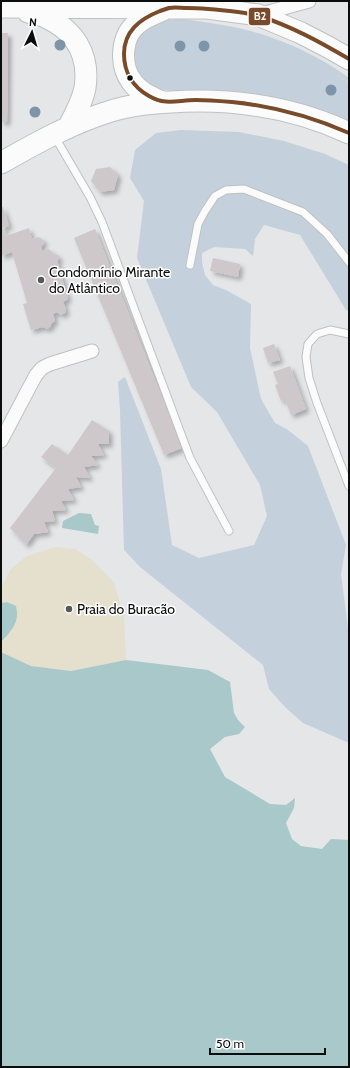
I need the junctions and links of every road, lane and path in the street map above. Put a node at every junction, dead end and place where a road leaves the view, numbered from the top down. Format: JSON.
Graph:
{"nodes":[{"id":1,"x":309,"y":1,"type":"edge"},
{"id":2,"x":75,"y":4,"type":"edge"},
{"id":3,"x":168,"y":4,"type":"edge"},
{"id":4,"x":6,"y":7,"type":"edge"},
{"id":5,"x":258,"y":16,"type":"junction"},
{"id":6,"x":349,"y":59,"type":"edge"},
{"id":7,"x":162,"y":102,"type":"junction"},
{"id":8,"x":61,"y":131,"type":"junction"},
{"id":9,"x":349,"y":134,"type":"edge"},
{"id":10,"x":1,"y":163,"type":"edge"},
{"id":11,"x":349,"y":262,"type":"edge"},
{"id":12,"x":190,"y":265,"type":"dead end"},
{"id":13,"x":349,"y":334,"type":"edge"},
{"id":14,"x":92,"y":351,"type":"dead end"},
{"id":15,"x":1,"y":441,"type":"edge"},
{"id":16,"x":349,"y":486,"type":"edge"},
{"id":17,"x":229,"y":531,"type":"dead end"}],
"edges":[{"from":1,"to":5,"type":"street"},
{"from":2,"to":3,"type":"main road"},
{"from":2,"to":4,"type":"main road"},
{"from":3,"to":5,"type":"main road"},
{"from":3,"to":7,"type":"main road"},
{"from":4,"to":8,"type":"main road"},
{"from":5,"to":6,"type":"main road"},
{"from":7,"to":8,"type":"main road"},
{"from":7,"to":9,"type":"main road"},
{"from":8,"to":10,"type":"main road"},
{"from":8,"to":17,"type":"lane"},
{"from":11,"to":12,"type":"lane"},
{"from":13,"to":16,"type":"lane"},
{"from":14,"to":15,"type":"street"}]}
